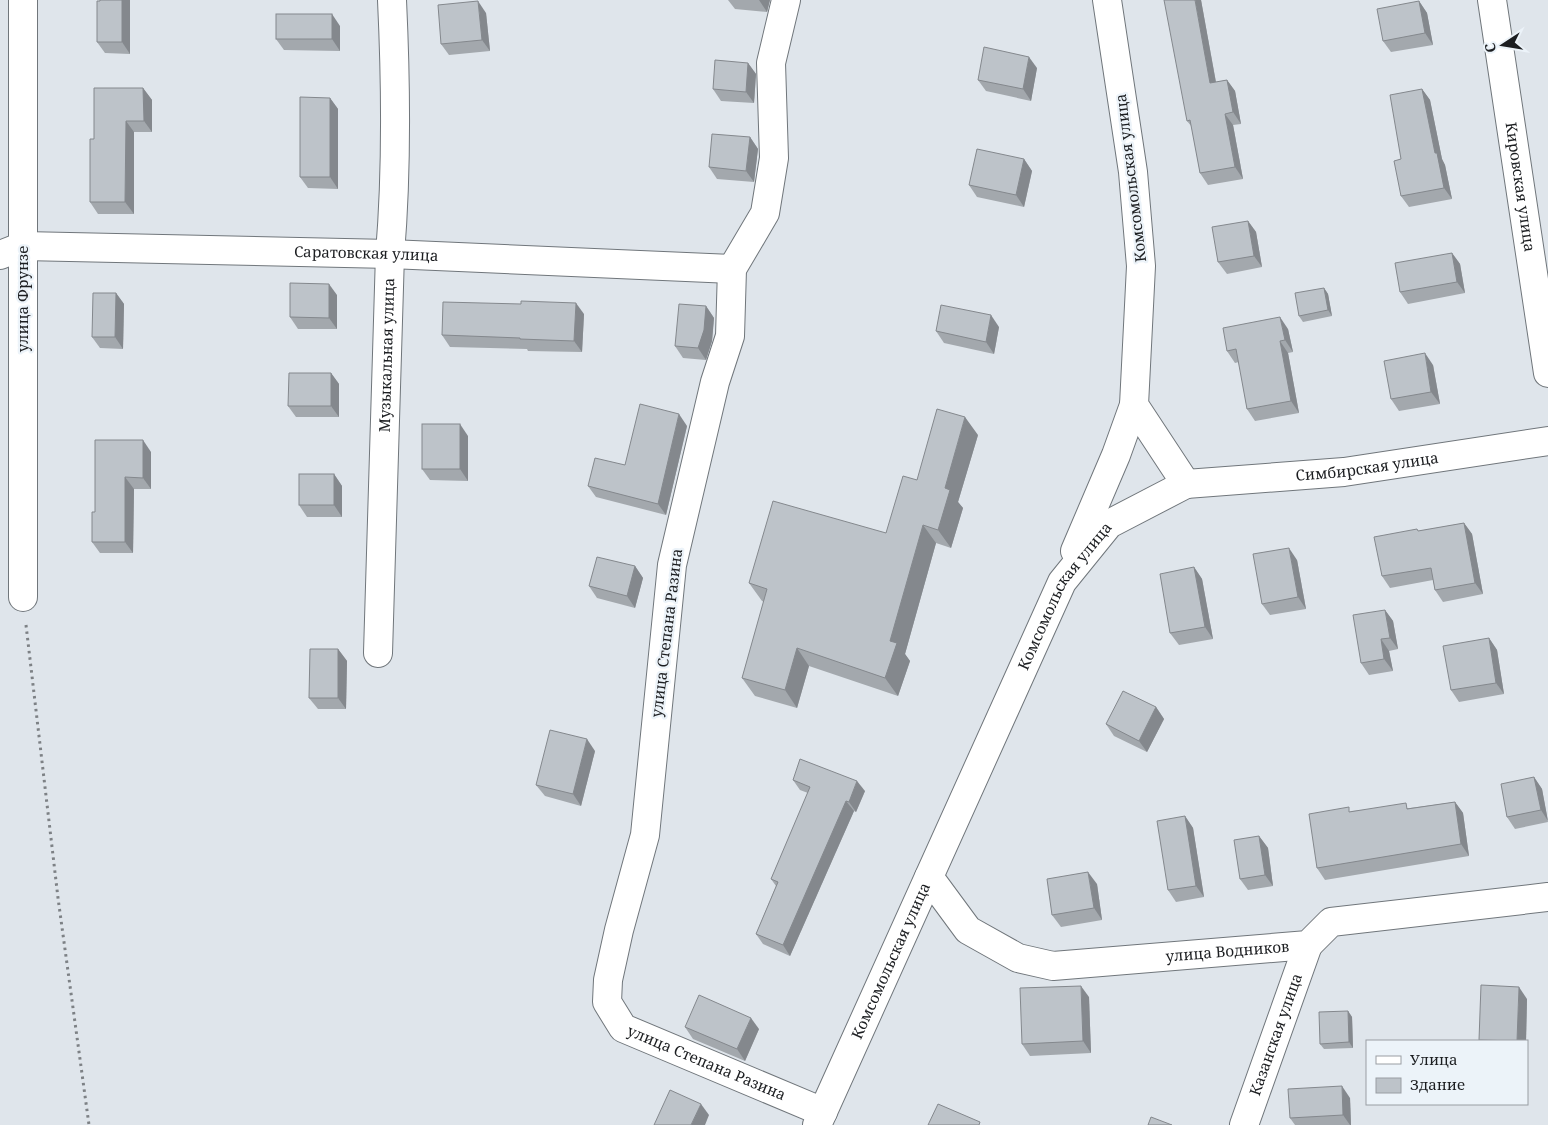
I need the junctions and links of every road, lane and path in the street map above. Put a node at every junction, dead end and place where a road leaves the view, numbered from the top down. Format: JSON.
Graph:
{"nodes":[{"id":1,"x":23,"y":0,"type":"edge"},
{"id":2,"x":392,"y":0,"type":"edge"},
{"id":3,"x":786,"y":0,"type":"edge"},
{"id":4,"x":1107,"y":0,"type":"edge"},
{"id":5,"x":1492,"y":0,"type":"edge"},
{"id":6,"x":11,"y":250,"type":"edge"},
{"id":7,"x":390,"y":254,"type":"junction"},
{"id":8,"x":732,"y":268,"type":"junction"},
{"id":9,"x":1548,"y":373,"type":"edge"},
{"id":10,"x":1134,"y":404,"type":"junction"},
{"id":11,"x":1548,"y":441,"type":"edge"},
{"id":12,"x":1186,"y":484,"type":"junction"},
{"id":13,"x":1062,"y":582,"type":"junction"},
{"id":14,"x":23,"y":597,"type":"joint"},
{"id":15,"x":378,"y":653,"type":"dead end"},
{"id":16,"x":929,"y":878,"type":"junction"},
{"id":17,"x":1548,"y":897,"type":"edge"},
{"id":18,"x":1308,"y":945,"type":"junction"},
{"id":19,"x":820,"y":1119,"type":"edge"},
{"id":20,"x":89,"y":1125,"type":"edge"},
{"id":21,"x":1244,"y":1125,"type":"edge"}],
"edges":[{"from":1,"to":6,"type":"street","name":"улица Фрунзе"},
{"from":2,"to":7,"type":"street","name":"Музыкальная улица"},
{"from":3,"to":8,"type":"street","name":"улица Степана Разина"},
{"from":4,"to":10,"type":"street","name":"Комсомольская улица"},
{"from":5,"to":9,"type":"street","name":"Кировская улица"},
{"from":6,"to":7,"type":"street","name":"Саратовская улица"},
{"from":6,"to":14,"type":"street","name":"улица Фрунзе"},
{"from":7,"to":8,"type":"street","name":"Саратовская улица"},
{"from":7,"to":15,"type":"street","name":"Музыкальная улица"},
{"from":8,"to":19,"type":"street","name":"улица Степана Разина"},
{"from":10,"to":12,"type":"street"},
{"from":10,"to":13,"type":"street","name":"Комсомольская улица"},
{"from":11,"to":12,"type":"street","name":"Симбирская улица"},
{"from":12,"to":13,"type":"street","name":"Комсомольская улица"},
{"from":13,"to":16,"type":"street","name":"Комсомольская улица"},
{"from":14,"to":20,"type":"path"},
{"from":16,"to":18,"type":"street","name":"улица Водников"},
{"from":16,"to":19,"type":"street","name":"Комсомольская улица"},
{"from":17,"to":18,"type":"street","name":"улица Водников"},
{"from":18,"to":21,"type":"street","name":"Казанская улица"}]}
